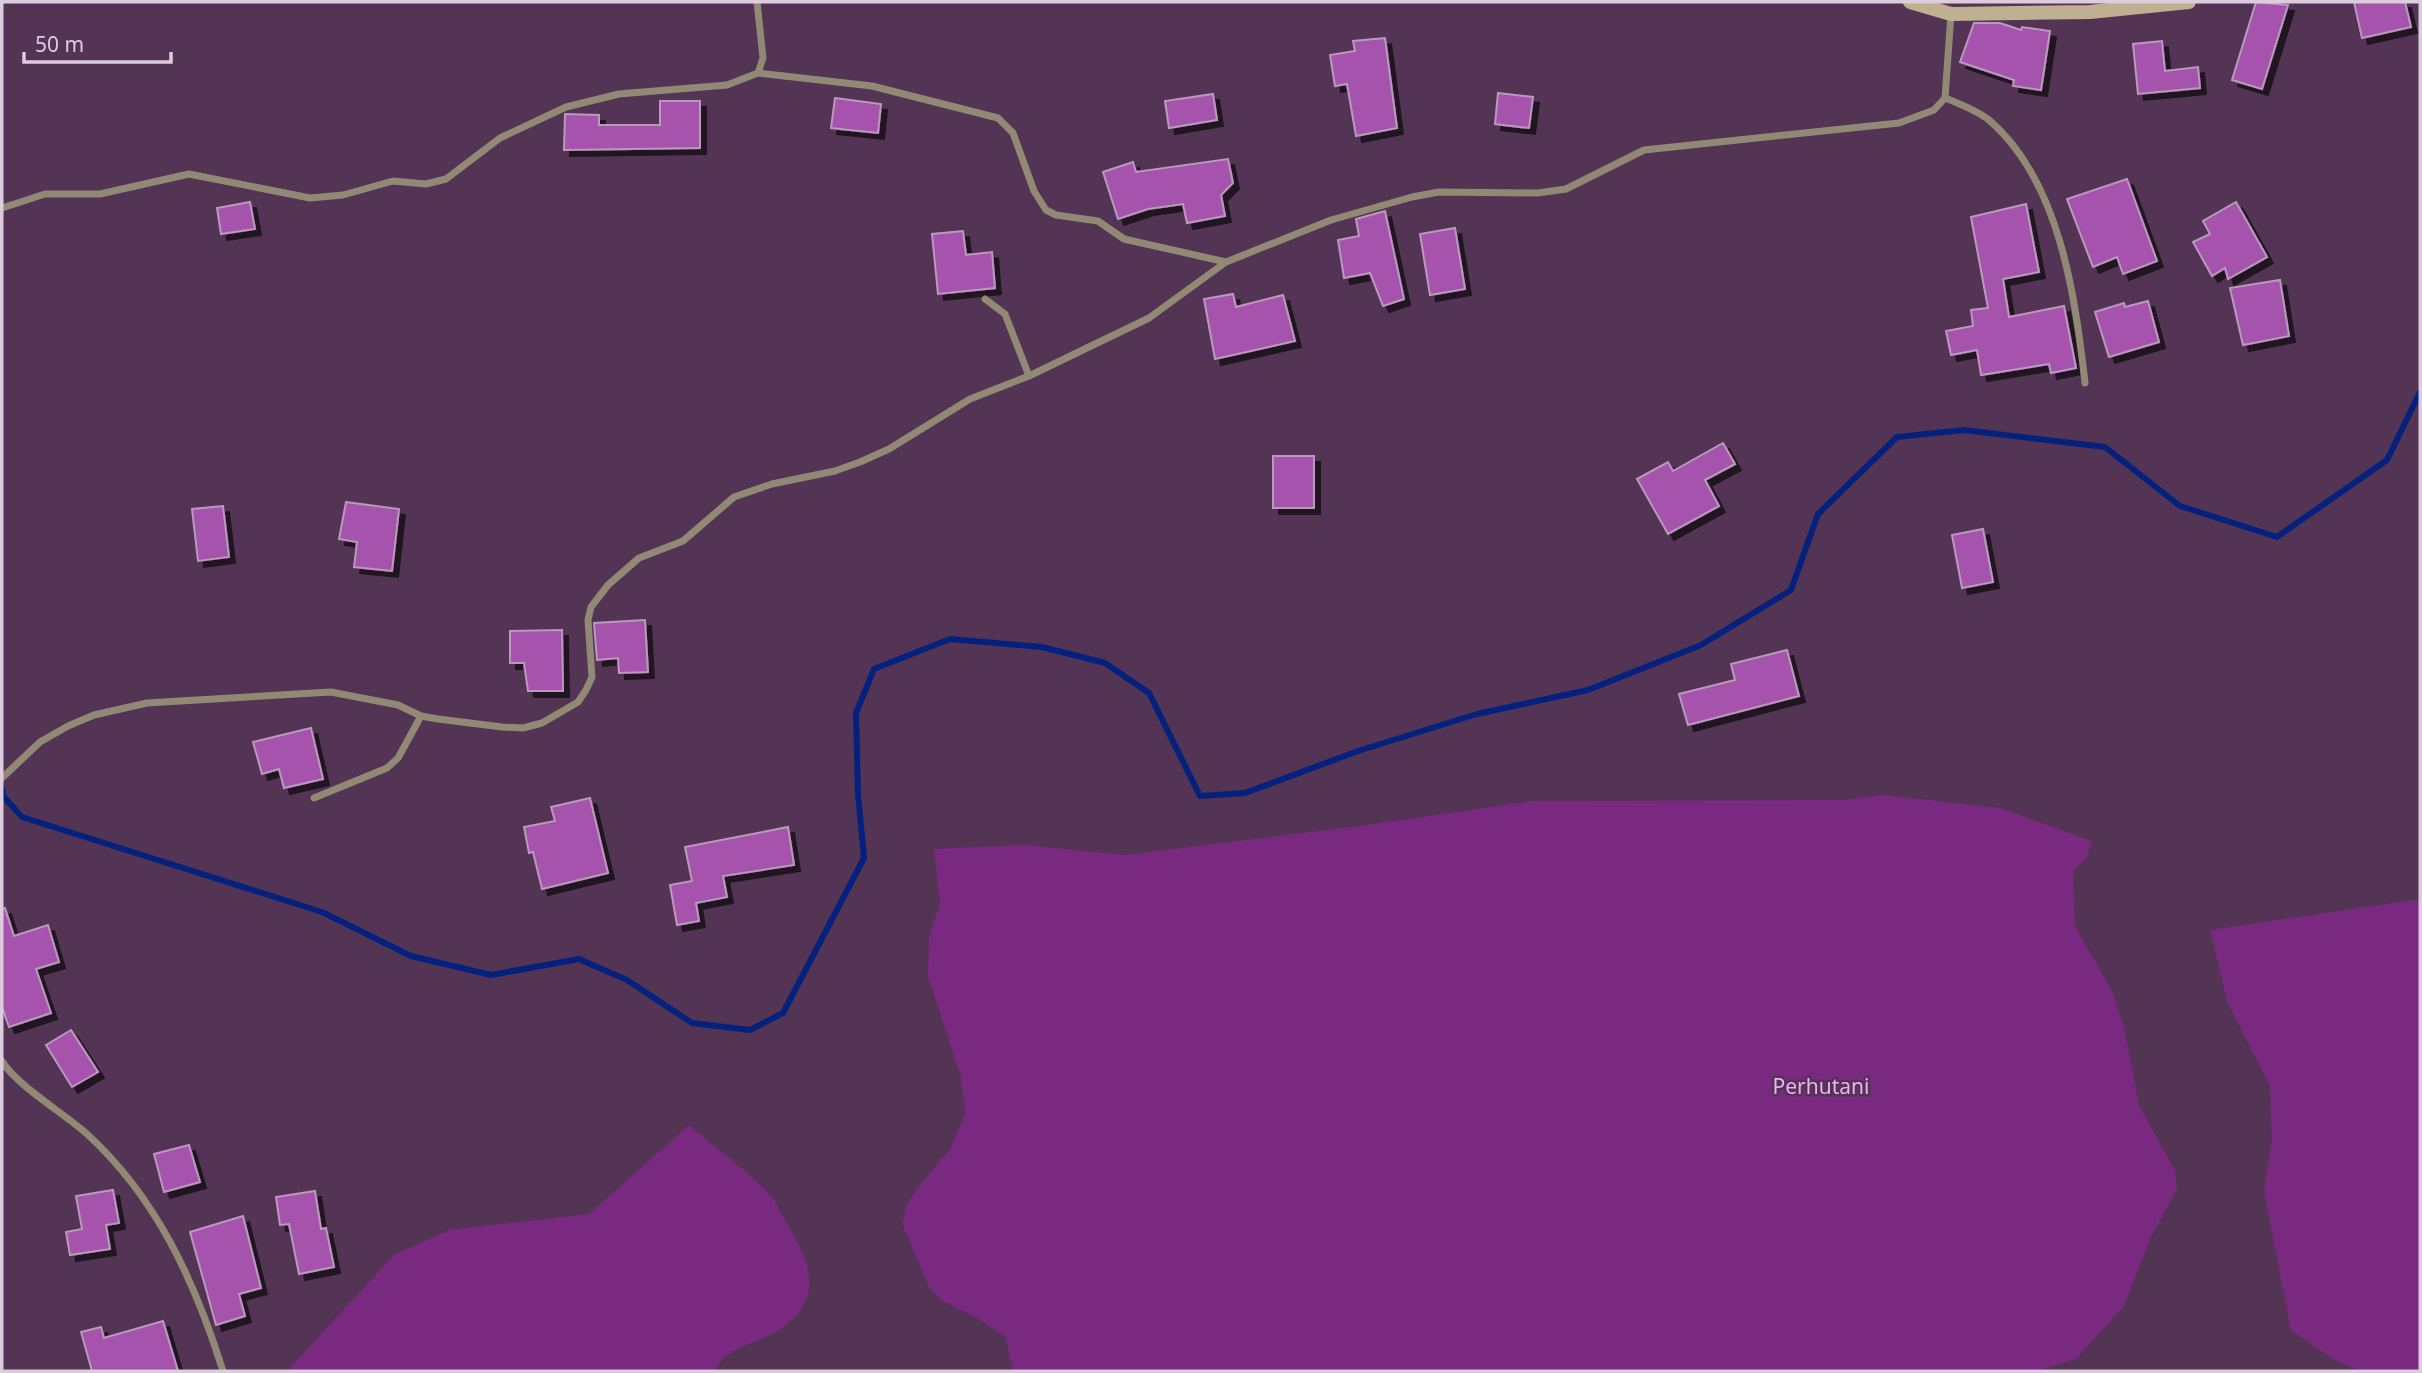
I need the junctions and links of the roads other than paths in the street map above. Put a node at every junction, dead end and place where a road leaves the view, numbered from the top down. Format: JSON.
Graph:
{"nodes":[{"id":1,"x":757,"y":2,"type":"edge"},
{"id":2,"x":1910,"y":2,"type":"edge"},
{"id":3,"x":2189,"y":2,"type":"edge"},
{"id":4,"x":1951,"y":14,"type":"junction"},
{"id":5,"x":758,"y":73,"type":"junction"},
{"id":6,"x":1945,"y":99,"type":"junction"},
{"id":7,"x":2,"y":208,"type":"edge"},
{"id":8,"x":1226,"y":262,"type":"junction"},
{"id":9,"x":985,"y":299,"type":"dead end"},
{"id":10,"x":1029,"y":376,"type":"junction"},
{"id":11,"x":2085,"y":383,"type":"dead end"},
{"id":12,"x":421,"y":716,"type":"junction"},
{"id":13,"x":2,"y":778,"type":"edge"},
{"id":14,"x":314,"y":797,"type":"dead end"},
{"id":15,"x":2,"y":1061,"type":"edge"},
{"id":16,"x":223,"y":1371,"type":"edge"}],
"edges":[{"from":1,"to":5,"type":"street"},
{"from":2,"to":4,"type":"street"},
{"from":3,"to":4,"type":"street"},
{"from":4,"to":6,"type":"street"},
{"from":5,"to":7,"type":"street"},
{"from":5,"to":8,"type":"street"},
{"from":6,"to":8,"type":"street"},
{"from":6,"to":11,"type":"street"},
{"from":8,"to":10,"type":"street"},
{"from":9,"to":10,"type":"street"},
{"from":10,"to":12,"type":"street"},
{"from":12,"to":13,"type":"street"},
{"from":12,"to":14,"type":"street"},
{"from":15,"to":16,"type":"street"}]}
